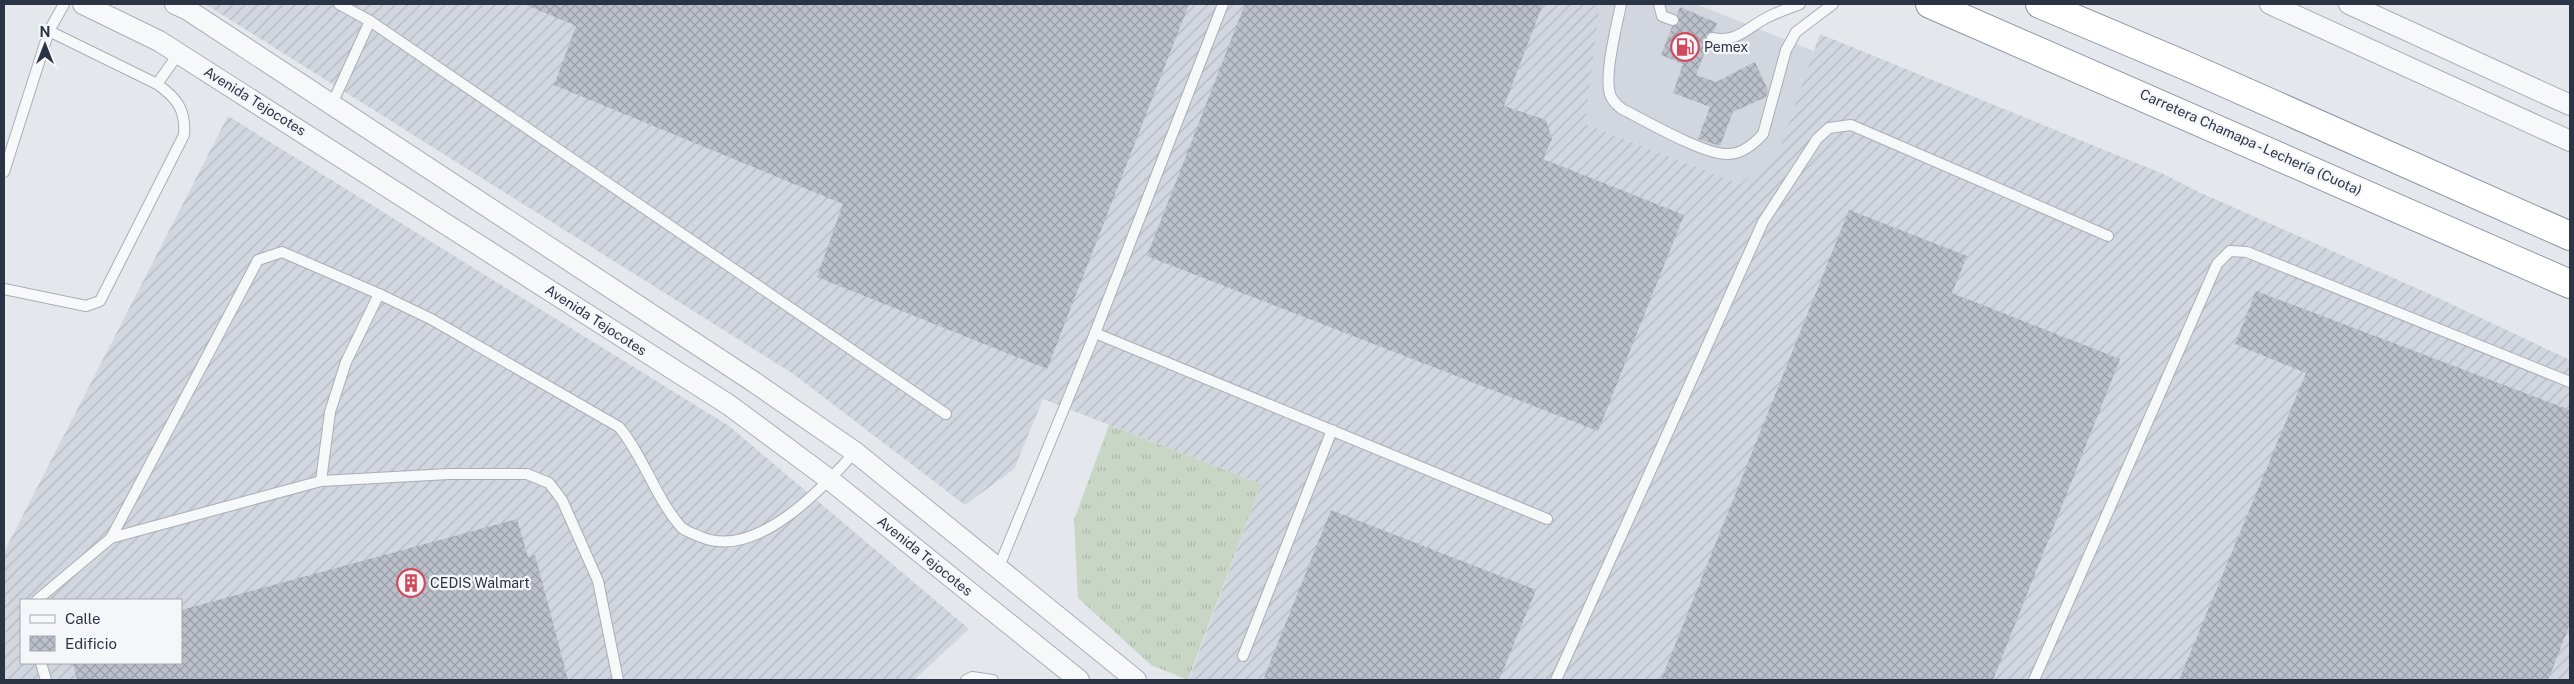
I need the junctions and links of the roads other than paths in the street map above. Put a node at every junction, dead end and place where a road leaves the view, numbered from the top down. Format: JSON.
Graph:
{"nodes":[{"id":1,"x":64,"y":4,"type":"edge"},
{"id":2,"x":83,"y":4,"type":"edge"},
{"id":3,"x":175,"y":4,"type":"edge"},
{"id":4,"x":339,"y":4,"type":"edge"},
{"id":5,"x":1223,"y":4,"type":"edge"},
{"id":6,"x":1620,"y":4,"type":"edge"},
{"id":7,"x":1659,"y":4,"type":"edge"},
{"id":8,"x":1800,"y":4,"type":"edge"},
{"id":9,"x":1832,"y":4,"type":"edge"},
{"id":10,"x":1907,"y":4,"type":"edge"},
{"id":11,"x":1930,"y":4,"type":"edge"},
{"id":12,"x":2040,"y":4,"type":"edge"},
{"id":13,"x":2270,"y":4,"type":"edge"},
{"id":14,"x":2349,"y":4,"type":"edge"},
{"id":15,"x":1673,"y":20,"type":"dead end"},
{"id":16,"x":370,"y":21,"type":"junction"},
{"id":17,"x":1975,"y":22,"type":"junction"},
{"id":18,"x":49,"y":31,"type":"junction"},
{"id":19,"x":1712,"y":38,"type":"dead end"},
{"id":20,"x":179,"y":53,"type":"junction"},
{"id":21,"x":157,"y":84,"type":"junction"},
{"id":22,"x":332,"y":104,"type":"junction"},
{"id":23,"x":2570,"y":105,"type":"edge"},
{"id":24,"x":2570,"y":141,"type":"edge"},
{"id":25,"x":4,"y":172,"type":"edge"},
{"id":26,"x":2108,"y":236,"type":"dead end"},
{"id":27,"x":2570,"y":236,"type":"edge"},
{"id":28,"x":2570,"y":284,"type":"edge"},
{"id":29,"x":4,"y":289,"type":"edge"},
{"id":30,"x":379,"y":294,"type":"junction"},
{"id":31,"x":1095,"y":333,"type":"junction"},
{"id":32,"x":2570,"y":382,"type":"edge"},
{"id":33,"x":946,"y":414,"type":"dead end"},
{"id":34,"x":1332,"y":430,"type":"junction"},
{"id":35,"x":855,"y":452,"type":"junction"},
{"id":36,"x":830,"y":480,"type":"junction"},
{"id":37,"x":321,"y":481,"type":"junction"},
{"id":38,"x":1547,"y":519,"type":"dead end"},
{"id":39,"x":112,"y":538,"type":"junction"},
{"id":40,"x":998,"y":569,"type":"junction"},
{"id":41,"x":38,"y":599,"type":"edge"},
{"id":42,"x":1243,"y":656,"type":"dead end"},
{"id":43,"x":41,"y":664,"type":"edge"},
{"id":44,"x":46,"y":680,"type":"edge"},
{"id":45,"x":618,"y":680,"type":"edge"},
{"id":46,"x":966,"y":680,"type":"edge"},
{"id":47,"x":993,"y":680,"type":"edge"},
{"id":48,"x":1079,"y":680,"type":"edge"},
{"id":49,"x":1136,"y":680,"type":"edge"},
{"id":50,"x":1556,"y":680,"type":"edge"},
{"id":51,"x":2034,"y":680,"type":"edge"}],
"edges":[{"from":1,"to":18,"type":"lane"},
{"from":2,"to":20,"type":"street","name":"Avenida Tejocotes"},
{"from":3,"to":22,"type":"street"},
{"from":4,"to":16,"type":"lane"},
{"from":5,"to":31,"type":"lane"},
{"from":6,"to":9,"type":"lane"},
{"from":7,"to":15,"type":"lane"},
{"from":8,"to":19,"type":"lane"},
{"from":10,"to":17,"type":"highway"},
{"from":11,"to":17,"type":"highway","name":"Carretera Chamapa - Lechería (Cuota)"},
{"from":12,"to":27,"type":"highway"},
{"from":13,"to":24,"type":"street"},
{"from":14,"to":23,"type":"street"},
{"from":16,"to":22,"type":"lane"},
{"from":16,"to":33,"type":"lane"},
{"from":17,"to":28,"type":"highway","name":"Carretera Chamapa - Lechería (Cuota)"},
{"from":18,"to":21,"type":"lane"},
{"from":18,"to":25,"type":"lane"},
{"from":20,"to":21,"type":"lane"},
{"from":20,"to":36,"type":"street","name":"Avenida Tejocotes"},
{"from":21,"to":29,"type":"lane"},
{"from":22,"to":35,"type":"street"},
{"from":26,"to":50,"type":"lane"},
{"from":30,"to":36,"type":"lane"},
{"from":30,"to":37,"type":"lane"},
{"from":30,"to":39,"type":"lane"},
{"from":31,"to":34,"type":"lane"},
{"from":31,"to":40,"type":"lane"},
{"from":32,"to":51,"type":"lane"},
{"from":34,"to":38,"type":"lane"},
{"from":34,"to":42,"type":"lane"},
{"from":35,"to":36,"type":"lane"},
{"from":35,"to":40,"type":"street"},
{"from":36,"to":48,"type":"street","name":"Avenida Tejocotes"},
{"from":37,"to":39,"type":"lane"},
{"from":37,"to":45,"type":"lane"},
{"from":39,"to":41,"type":"lane"},
{"from":40,"to":49,"type":"street"},
{"from":43,"to":44,"type":"lane"},
{"from":46,"to":47,"type":"lane"}]}
